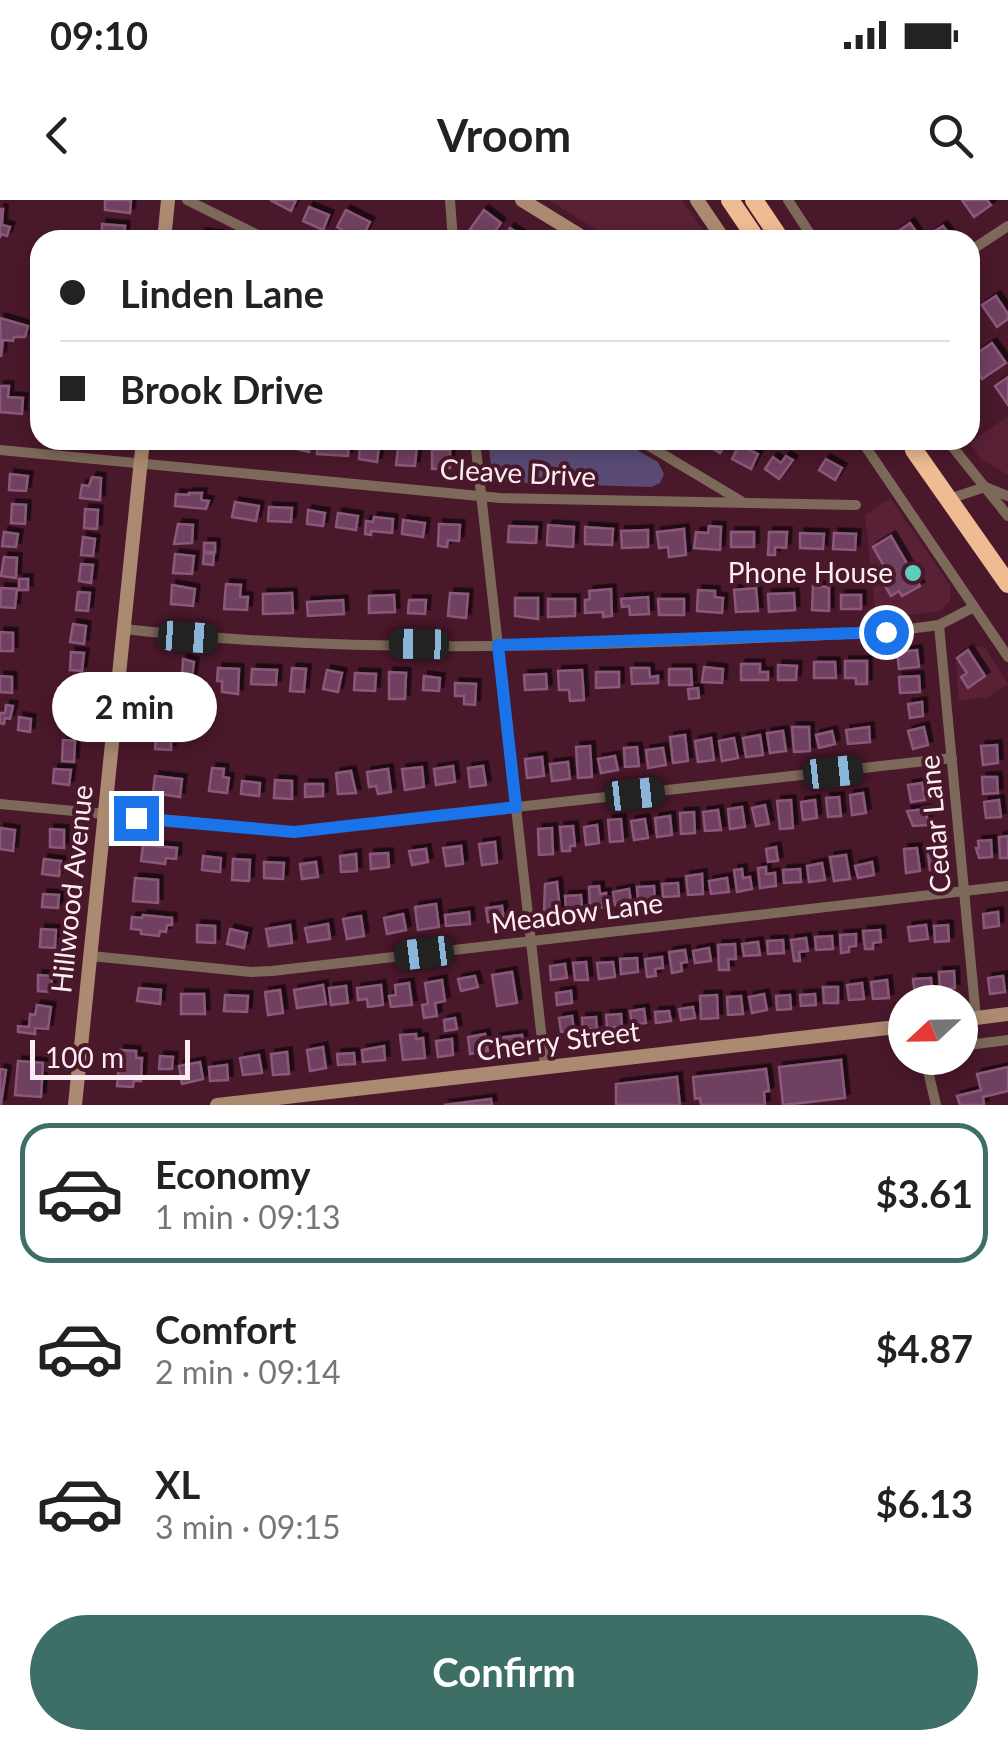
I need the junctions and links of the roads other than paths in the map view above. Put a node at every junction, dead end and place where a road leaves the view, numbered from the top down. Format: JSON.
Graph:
{"nodes":[{"id":1,"x":168,"y":200,"type":"edge"},
{"id":2,"x":187,"y":200,"type":"edge"},
{"id":3,"x":450,"y":200,"type":"edge"},
{"id":4,"x":522,"y":200,"type":"edge"},
{"id":5,"x":696,"y":200,"type":"edge"},
{"id":6,"x":730,"y":200,"type":"edge"},
{"id":7,"x":754,"y":200,"type":"edge"},
{"id":8,"x":788,"y":200,"type":"edge"},
{"id":9,"x":1008,"y":226,"type":"edge"},
{"id":10,"x":165,"y":230,"type":"edge"},
{"id":11,"x":248,"y":230,"type":"edge"},
{"id":12,"x":452,"y":230,"type":"edge"},
{"id":13,"x":571,"y":230,"type":"edge"},
{"id":14,"x":717,"y":230,"type":"edge"},
{"id":15,"x":751,"y":230,"type":"edge"},
{"id":16,"x":774,"y":230,"type":"edge"},
{"id":17,"x":808,"y":230,"type":"edge"},
{"id":18,"x":980,"y":245,"type":"edge"},
{"id":19,"x":0,"y":450,"type":"edge"},
{"id":20,"x":142,"y":450,"type":"edge"},
{"id":21,"x":476,"y":450,"type":"edge"},
{"id":22,"x":656,"y":450,"type":"edge"},
{"id":23,"x":867,"y":450,"type":"edge"},
{"id":24,"x":916,"y":450,"type":"edge"},
{"id":25,"x":955,"y":450,"type":"edge"},
{"id":26,"x":141,"y":462,"type":"junction"},
{"id":27,"x":985,"y":487,"type":"junction"},
{"id":28,"x":481,"y":496,"type":"junction"},
{"id":29,"x":1008,"y":496,"type":"edge"},
{"id":30,"x":949,"y":498,"type":"junction"},
{"id":31,"x":744,"y":503,"type":"junction"},
{"id":32,"x":856,"y":505,"type":"dead end"},
{"id":33,"x":1008,"y":516,"type":"edge"},
{"id":34,"x":1008,"y":584,"type":"edge"},
{"id":35,"x":974,"y":607,"type":"junction"},
{"id":36,"x":939,"y":625,"type":"junction"},
{"id":37,"x":124,"y":629,"type":"junction"},
{"id":38,"x":498,"y":645,"type":"junction"},
{"id":39,"x":1008,"y":657,"type":"edge"},
{"id":40,"x":952,"y":758,"type":"junction"},
{"id":41,"x":0,"y":804,"type":"edge"},
{"id":42,"x":516,"y":807,"type":"junction"},
{"id":43,"x":106,"y":814,"type":"junction"},
{"id":44,"x":1008,"y":886,"type":"edge"},
{"id":45,"x":964,"y":891,"type":"junction"},
{"id":46,"x":531,"y":940,"type":"junction"},
{"id":47,"x":90,"y":956,"type":"junction"},
{"id":48,"x":967,"y":985,"type":"edge"},
{"id":49,"x":1008,"y":1014,"type":"edge"},
{"id":50,"x":978,"y":1018,"type":"edge"},
{"id":51,"x":888,"y":1028,"type":"edge"},
{"id":52,"x":1008,"y":1040,"type":"edge"},
{"id":53,"x":978,"y":1044,"type":"edge"},
{"id":54,"x":544,"y":1067,"type":"junction"},
{"id":55,"x":929,"y":1075,"type":"edge"},
{"id":56,"x":275,"y":1102,"type":"edge"},
{"id":57,"x":75,"y":1105,"type":"edge"},
{"id":58,"x":217,"y":1105,"type":"edge"},
{"id":59,"x":936,"y":1105,"type":"edge"}],
"edges":[{"from":1,"to":10,"type":"street"},
{"from":2,"to":11,"type":"street"},
{"from":3,"to":12,"type":"street"},
{"from":4,"to":13,"type":"street"},
{"from":5,"to":14,"type":"street"},
{"from":6,"to":15,"type":"highway"},
{"from":7,"to":16,"type":"highway"},
{"from":8,"to":17,"type":"street"},
{"from":9,"to":18,"type":"street"},
{"from":19,"to":26,"type":"street","name":"Cleave Drive"},
{"from":20,"to":26,"type":"street","name":"Hillwood Avenue"},
{"from":21,"to":28,"type":"street"},
{"from":22,"to":31,"type":"street"},
{"from":23,"to":35,"type":"street"},
{"from":24,"to":30,"type":"highway"},
{"from":25,"to":27,"type":"street"},
{"from":26,"to":28,"type":"street","name":"Cleave Drive"},
{"from":26,"to":37,"type":"street","name":"Hillwood Avenue"},
{"from":27,"to":29,"type":"street"},
{"from":27,"to":30,"type":"street"},
{"from":27,"to":33,"type":"street"},
{"from":28,"to":31,"type":"street","name":"Cleave Drive"},
{"from":28,"to":38,"type":"street"},
{"from":30,"to":34,"type":"highway"},
{"from":31,"to":32,"type":"street","name":"Cleave Drive"},
{"from":35,"to":36,"type":"street"},
{"from":35,"to":39,"type":"street"},
{"from":36,"to":38,"type":"street"},
{"from":36,"to":40,"type":"street","name":"Cedar Lane"},
{"from":37,"to":38,"type":"street"},
{"from":37,"to":43,"type":"street","name":"Hillwood Avenue"},
{"from":38,"to":42,"type":"street"},
{"from":40,"to":42,"type":"street"},
{"from":40,"to":45,"type":"street","name":"Cedar Lane"},
{"from":41,"to":43,"type":"street"},
{"from":42,"to":43,"type":"street"},
{"from":42,"to":46,"type":"street"},
{"from":43,"to":47,"type":"street","name":"Hillwood Avenue"},
{"from":44,"to":45,"type":"street","name":"Meadow Lane"},
{"from":45,"to":46,"type":"street","name":"Meadow Lane"},
{"from":45,"to":48,"type":"street","name":"Cedar Lane"},
{"from":46,"to":47,"type":"street","name":"Meadow Lane"},
{"from":46,"to":54,"type":"street"},
{"from":47,"to":57,"type":"street","name":"Hillwood Avenue"},
{"from":49,"to":50,"type":"street"},
{"from":51,"to":54,"type":"street","name":"Cherry Street"},
{"from":52,"to":53,"type":"street"},
{"from":54,"to":56,"type":"street","name":"Cherry Street"},
{"from":55,"to":59,"type":"street"},
{"from":56,"to":58,"type":"street","name":"Cherry Street"}]}
